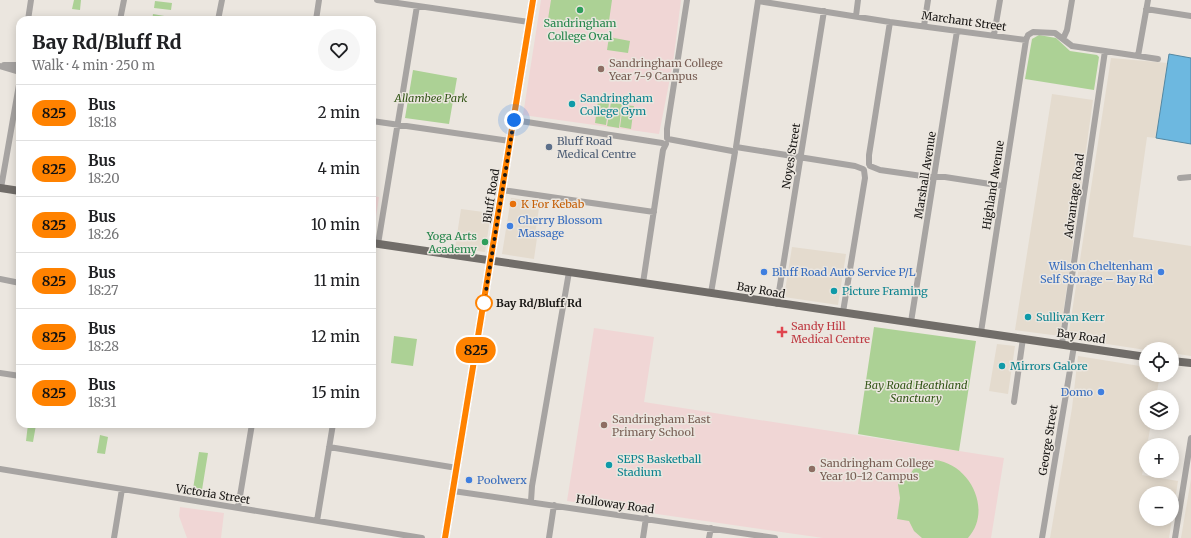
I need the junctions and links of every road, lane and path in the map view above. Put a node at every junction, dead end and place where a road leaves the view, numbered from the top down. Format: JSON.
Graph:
{"nodes":[{"id":1,"x":31,"y":0,"type":"edge"},
{"id":2,"x":124,"y":0,"type":"edge"},
{"id":3,"x":222,"y":0,"type":"edge"},
{"id":4,"x":319,"y":0,"type":"edge"},
{"id":5,"x":377,"y":0,"type":"edge"},
{"id":6,"x":533,"y":0,"type":"edge"},
{"id":7,"x":688,"y":0,"type":"edge"},
{"id":8,"x":858,"y":0,"type":"edge"},
{"id":9,"x":928,"y":0,"type":"edge"},
{"id":10,"x":1000,"y":0,"type":"edge"},
{"id":11,"x":1072,"y":0,"type":"edge"},
{"id":12,"x":1148,"y":0,"type":"edge"},
{"id":13,"x":758,"y":1,"type":"edge"},
{"id":14,"x":787,"y":3,"type":"edge"},
{"id":15,"x":416,"y":6,"type":"junction"},
{"id":16,"x":1146,"y":9,"type":"junction"},
{"id":17,"x":824,"y":11,"type":"junction"},
{"id":18,"x":29,"y":16,"type":"edge"},
{"id":19,"x":121,"y":16,"type":"edge"},
{"id":20,"x":219,"y":16,"type":"edge"},
{"id":21,"x":317,"y":16,"type":"edge"},
{"id":22,"x":856,"y":16,"type":"junction"},
{"id":23,"x":1191,"y":16,"type":"edge"},
{"id":24,"x":530,"y":22,"type":"junction"},
{"id":25,"x":890,"y":22,"type":"junction"},
{"id":26,"x":924,"y":26,"type":"junction"},
{"id":27,"x":957,"y":31,"type":"junction"},
{"id":28,"x":994,"y":35,"type":"junction"},
{"id":29,"x":1060,"y":36,"type":"junction"},
{"id":30,"x":1026,"y":40,"type":"junction"},
{"id":31,"x":1105,"y":51,"type":"junction"},
{"id":32,"x":1138,"y":56,"type":"junction"},
{"id":33,"x":1158,"y":59,"type":"dead end"},
{"id":34,"x":0,"y":66,"type":"edge"},
{"id":35,"x":16,"y":67,"type":"edge"},
{"id":36,"x":16,"y":92,"type":"edge"},
{"id":37,"x":514,"y":120,"type":"junction"},
{"id":38,"x":376,"y":121,"type":"edge"},
{"id":39,"x":398,"y":124,"type":"junction"},
{"id":40,"x":510,"y":141,"type":"junction"},
{"id":41,"x":665,"y":142,"type":"junction"},
{"id":42,"x":734,"y":150,"type":"junction"},
{"id":43,"x":801,"y":158,"type":"junction"},
{"id":44,"x":867,"y":167,"type":"junction"},
{"id":45,"x":934,"y":177,"type":"junction"},
{"id":46,"x":1191,"y":177,"type":"edge"},
{"id":47,"x":1180,"y":178,"type":"dead end"},
{"id":48,"x":1003,"y":186,"type":"junction"},
{"id":49,"x":0,"y":188,"type":"edge"},
{"id":50,"x":16,"y":190,"type":"edge"},
{"id":51,"x":502,"y":190,"type":"junction"},
{"id":52,"x":654,"y":212,"type":"junction"},
{"id":53,"x":376,"y":239,"type":"edge"},
{"id":54,"x":376,"y":244,"type":"edge"},
{"id":55,"x":492,"y":261,"type":"junction"},
{"id":56,"x":569,"y":272,"type":"junction"},
{"id":57,"x":0,"y":279,"type":"edge"},
{"id":58,"x":16,"y":281,"type":"edge"},
{"id":59,"x":643,"y":282,"type":"junction"},
{"id":60,"x":711,"y":293,"type":"junction"},
{"id":61,"x":777,"y":304,"type":"junction"},
{"id":62,"x":843,"y":312,"type":"junction"},
{"id":63,"x":911,"y":322,"type":"junction"},
{"id":64,"x":981,"y":332,"type":"junction"},
{"id":65,"x":1023,"y":338,"type":"junction"},
{"id":66,"x":1062,"y":344,"type":"junction"},
{"id":67,"x":1074,"y":346,"type":"junction"},
{"id":68,"x":1139,"y":356,"type":"edge"},
{"id":69,"x":1179,"y":361,"type":"edge"},
{"id":70,"x":1191,"y":363,"type":"edge"},
{"id":71,"x":0,"y":373,"type":"edge"},
{"id":72,"x":16,"y":375,"type":"edge"},
{"id":73,"x":1014,"y":402,"type":"dead end"},
{"id":74,"x":251,"y":428,"type":"edge"},
{"id":75,"x":332,"y":428,"type":"edge"},
{"id":76,"x":1191,"y":438,"type":"edge"},
{"id":77,"x":329,"y":447,"type":"junction"},
{"id":78,"x":457,"y":468,"type":"junction"},
{"id":79,"x":0,"y":469,"type":"edge"},
{"id":80,"x":122,"y":489,"type":"junction"},
{"id":81,"x":453,"y":490,"type":"junction"},
{"id":82,"x":529,"y":501,"type":"junction"},
{"id":83,"x":554,"y":505,"type":"junction"},
{"id":84,"x":238,"y":508,"type":"junction"},
{"id":85,"x":646,"y":518,"type":"junction"},
{"id":86,"x":317,"y":521,"type":"junction"},
{"id":87,"x":711,"y":528,"type":"junction"},
{"id":88,"x":114,"y":538,"type":"edge"},
{"id":89,"x":422,"y":538,"type":"edge"},
{"id":90,"x":445,"y":538,"type":"edge"},
{"id":91,"x":549,"y":538,"type":"edge"},
{"id":92,"x":643,"y":538,"type":"edge"},
{"id":93,"x":709,"y":538,"type":"edge"},
{"id":94,"x":775,"y":538,"type":"edge"},
{"id":95,"x":1042,"y":538,"type":"edge"},
{"id":96,"x":1175,"y":538,"type":"edge"}],
"edges":[{"from":1,"to":18,"type":"street"},
{"from":2,"to":19,"type":"street"},
{"from":3,"to":20,"type":"street"},
{"from":4,"to":21,"type":"street"},
{"from":5,"to":15,"type":"street"},
{"from":6,"to":24,"type":"main road","name":"Bluff Road"},
{"from":7,"to":41,"type":"street"},
{"from":8,"to":22,"type":"street"},
{"from":9,"to":26,"type":"street"},
{"from":10,"to":28,"type":"street"},
{"from":11,"to":29,"type":"street"},
{"from":12,"to":16,"type":"street"},
{"from":13,"to":14,"type":"street","name":"Marchant Street"},
{"from":13,"to":42,"type":"street"},
{"from":14,"to":17,"type":"street","name":"Marchant Street"},
{"from":15,"to":24,"type":"street"},
{"from":15,"to":39,"type":"street"},
{"from":16,"to":23,"type":"street"},
{"from":16,"to":32,"type":"street"},
{"from":17,"to":22,"type":"street","name":"Marchant Street"},
{"from":17,"to":43,"type":"street","name":"Noyes Street"},
{"from":22,"to":25,"type":"street","name":"Marchant Street"},
{"from":24,"to":37,"type":"main road","name":"Bluff Road"},
{"from":25,"to":26,"type":"street","name":"Marchant Street"},
{"from":25,"to":44,"type":"street"},
{"from":26,"to":27,"type":"street","name":"Marchant Street"},
{"from":27,"to":28,"type":"street","name":"Marchant Street"},
{"from":27,"to":45,"type":"street","name":"Marshall Avenue"},
{"from":28,"to":30,"type":"street","name":"Marchant Street"},
{"from":29,"to":30,"type":"street"},
{"from":29,"to":31,"type":"street"},
{"from":30,"to":48,"type":"street","name":"Highland Avenue"},
{"from":31,"to":32,"type":"street"},
{"from":31,"to":66,"type":"street","name":"Advantage Road"},
{"from":32,"to":33,"type":"street"},
{"from":34,"to":35,"type":"street"},
{"from":36,"to":49,"type":"street"},
{"from":37,"to":40,"type":"main road","name":"Bluff Road"},
{"from":37,"to":41,"type":"street"},
{"from":38,"to":39,"type":"street"},
{"from":39,"to":40,"type":"street"},
{"from":39,"to":53,"type":"street"},
{"from":40,"to":51,"type":"main road","name":"Bluff Road"},
{"from":41,"to":42,"type":"street"},
{"from":41,"to":52,"type":"street"},
{"from":42,"to":43,"type":"street"},
{"from":42,"to":60,"type":"street"},
{"from":43,"to":44,"type":"street"},
{"from":43,"to":61,"type":"street","name":"Noyes Street"},
{"from":44,"to":45,"type":"street"},
{"from":44,"to":62,"type":"street"},
{"from":45,"to":48,"type":"street"},
{"from":45,"to":63,"type":"street","name":"Marshall Avenue"},
{"from":46,"to":47,"type":"street"},
{"from":48,"to":64,"type":"street","name":"Highland Avenue"},
{"from":49,"to":50,"type":"main road"},
{"from":51,"to":52,"type":"street"},
{"from":51,"to":55,"type":"main road","name":"Bluff Road"},
{"from":52,"to":59,"type":"street"},
{"from":54,"to":55,"type":"main road","name":"Bay Road"},
{"from":55,"to":56,"type":"main road","name":"Bay Road"},
{"from":55,"to":78,"type":"main road","name":"Bluff Road"},
{"from":56,"to":59,"type":"main road","name":"Bay Road"},
{"from":56,"to":82,"type":"street"},
{"from":57,"to":58,"type":"street"},
{"from":59,"to":60,"type":"main road","name":"Bay Road"},
{"from":60,"to":61,"type":"main road","name":"Bay Road"},
{"from":61,"to":62,"type":"main road","name":"Bay Road"},
{"from":62,"to":63,"type":"main road","name":"Bay Road"},
{"from":63,"to":64,"type":"main road","name":"Bay Road"},
{"from":64,"to":65,"type":"main road","name":"Bay Road"},
{"from":65,"to":66,"type":"main road","name":"Bay Road"},
{"from":65,"to":73,"type":"street"},
{"from":66,"to":67,"type":"main road","name":"Bay Road"},
{"from":67,"to":68,"type":"main road","name":"Bay Road"},
{"from":67,"to":95,"type":"street","name":"George Street"},
{"from":69,"to":70,"type":"main road"},
{"from":71,"to":72,"type":"street"},
{"from":74,"to":84,"type":"street"},
{"from":75,"to":77,"type":"street"},
{"from":76,"to":96,"type":"street"},
{"from":77,"to":78,"type":"street"},
{"from":77,"to":86,"type":"street"},
{"from":78,"to":81,"type":"main road","name":"Bluff Road"},
{"from":79,"to":80,"type":"street","name":"Victoria Street"},
{"from":80,"to":84,"type":"street","name":"Victoria Street"},
{"from":80,"to":88,"type":"street"},
{"from":81,"to":82,"type":"street","name":"Holloway Road"},
{"from":81,"to":90,"type":"main road","name":"Bluff Road"},
{"from":82,"to":83,"type":"street","name":"Holloway Road"},
{"from":83,"to":85,"type":"street","name":"Holloway Road"},
{"from":83,"to":91,"type":"street"},
{"from":84,"to":86,"type":"street","name":"Victoria Street"},
{"from":85,"to":87,"type":"street","name":"Holloway Road"},
{"from":85,"to":92,"type":"street"},
{"from":86,"to":89,"type":"street","name":"Victoria Street"},
{"from":87,"to":93,"type":"street"},
{"from":87,"to":94,"type":"street","name":"Holloway Road"}]}
